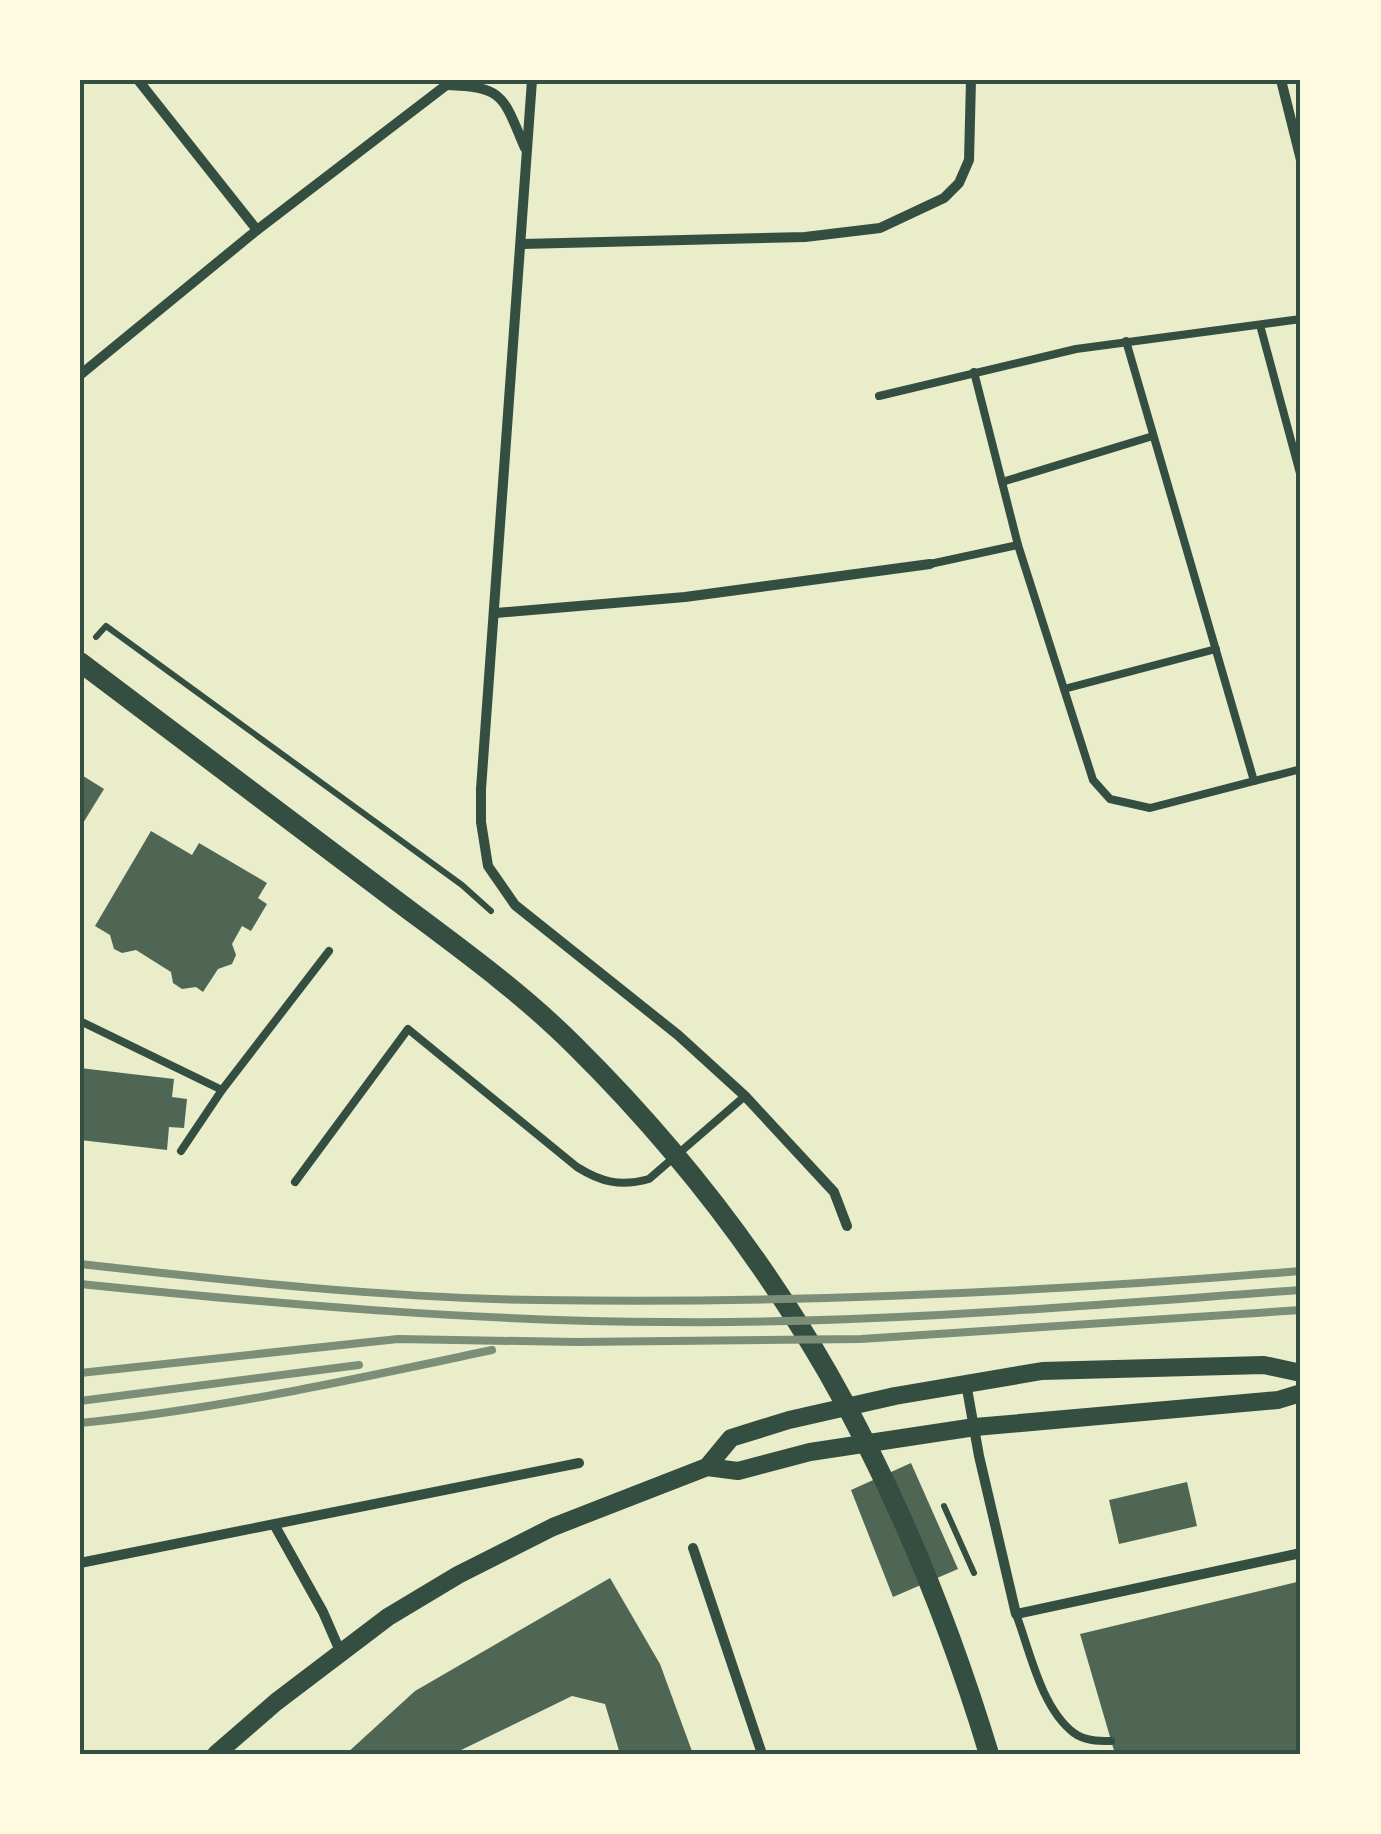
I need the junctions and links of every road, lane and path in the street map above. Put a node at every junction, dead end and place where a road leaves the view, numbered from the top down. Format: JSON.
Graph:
{"nodes":[{"id":1,"x":138,"y":80,"type":"edge"},
{"id":2,"x":532,"y":80,"type":"edge"},
{"id":3,"x":971,"y":80,"type":"edge"},
{"id":4,"x":1281,"y":80,"type":"edge"},
{"id":5,"x":449,"y":83,"type":"edge"},
{"id":6,"x":527,"y":153,"type":"junction"},
{"id":7,"x":1301,"y":160,"type":"edge"},
{"id":8,"x":257,"y":230,"type":"junction"},
{"id":9,"x":522,"y":244,"type":"junction"},
{"id":10,"x":1301,"y":319,"type":"edge"},
{"id":11,"x":1260,"y":326,"type":"junction"},
{"id":12,"x":1126,"y":341,"type":"junction"},
{"id":13,"x":974,"y":372,"type":"junction"},
{"id":14,"x":80,"y":375,"type":"edge"},
{"id":15,"x":879,"y":396,"type":"dead end"},
{"id":16,"x":1154,"y":436,"type":"junction"},
{"id":17,"x":1301,"y":476,"type":"edge"},
{"id":18,"x":1002,"y":482,"type":"junction"},
{"id":19,"x":1018,"y":545,"type":"junction"},
{"id":20,"x":930,"y":564,"type":"joint"},
{"id":21,"x":496,"y":613,"type":"junction"},
{"id":22,"x":96,"y":637,"type":"dead end"},
{"id":23,"x":1216,"y":649,"type":"junction"},
{"id":24,"x":80,"y":662,"type":"edge"},
{"id":25,"x":1064,"y":690,"type":"junction"},
{"id":26,"x":1301,"y":769,"type":"edge"},
{"id":27,"x":1254,"y":780,"type":"junction"},
{"id":28,"x":501,"y":921,"type":"dead end"},
{"id":29,"x":329,"y":951,"type":"dead end"},
{"id":30,"x":80,"y":1021,"type":"edge"},
{"id":31,"x":222,"y":1090,"type":"junction"},
{"id":32,"x":745,"y":1096,"type":"junction"},
{"id":33,"x":181,"y":1151,"type":"dead end"},
{"id":34,"x":295,"y":1182,"type":"dead end"},
{"id":35,"x":846,"y":1226,"type":"dead end"},
{"id":36,"x":1301,"y":1373,"type":"edge"},
{"id":37,"x":966,"y":1383,"type":"junction"},
{"id":38,"x":1301,"y":1394,"type":"edge"},
{"id":39,"x":974,"y":1427,"type":"junction"},
{"id":40,"x":580,"y":1462,"type":"dead end"},
{"id":41,"x":706,"y":1467,"type":"junction"},
{"id":42,"x":944,"y":1506,"type":"dead end"},
{"id":43,"x":275,"y":1526,"type":"junction"},
{"id":44,"x":693,"y":1548,"type":"dead end"},
{"id":45,"x":1301,"y":1553,"type":"edge"},
{"id":46,"x":80,"y":1564,"type":"edge"},
{"id":47,"x":974,"y":1573,"type":"dead end"},
{"id":48,"x":1016,"y":1614,"type":"junction"},
{"id":49,"x":340,"y":1651,"type":"junction"},
{"id":50,"x":237,"y":1735,"type":"junction"},
{"id":51,"x":1111,"y":1742,"type":"dead end"},
{"id":52,"x":216,"y":1754,"type":"edge"},
{"id":53,"x":226,"y":1754,"type":"edge"},
{"id":54,"x":762,"y":1754,"type":"edge"},
{"id":55,"x":989,"y":1754,"type":"edge"}],
"edges":[{"from":1,"to":8,"type":"street"},
{"from":2,"to":6,"type":"street"},
{"from":3,"to":9,"type":"street"},
{"from":4,"to":7,"type":"street"},
{"from":5,"to":6,"type":"street"},
{"from":5,"to":8,"type":"street"},
{"from":6,"to":9,"type":"street"},
{"from":8,"to":14,"type":"street"},
{"from":9,"to":21,"type":"street"},
{"from":10,"to":11,"type":"lane"},
{"from":11,"to":12,"type":"lane"},
{"from":11,"to":17,"type":"lane"},
{"from":12,"to":13,"type":"lane"},
{"from":12,"to":16,"type":"lane"},
{"from":13,"to":15,"type":"lane"},
{"from":13,"to":18,"type":"lane"},
{"from":16,"to":18,"type":"lane"},
{"from":16,"to":23,"type":"lane"},
{"from":18,"to":19,"type":"lane"},
{"from":19,"to":20,"type":"lane"},
{"from":19,"to":25,"type":"lane"},
{"from":20,"to":21,"type":"street"},
{"from":21,"to":32,"type":"street"},
{"from":22,"to":28,"type":"path"},
{"from":23,"to":25,"type":"lane"},
{"from":23,"to":27,"type":"lane"},
{"from":24,"to":55,"type":"main road"},
{"from":25,"to":27,"type":"lane"},
{"from":26,"to":27,"type":"lane"},
{"from":29,"to":31,"type":"lane"},
{"from":30,"to":31,"type":"lane"},
{"from":31,"to":33,"type":"lane"},
{"from":32,"to":34,"type":"lane"},
{"from":32,"to":35,"type":"street"},
{"from":36,"to":37,"type":"street"},
{"from":37,"to":39,"type":"street"},
{"from":37,"to":41,"type":"street"},
{"from":38,"to":39,"type":"street"},
{"from":39,"to":41,"type":"street"},
{"from":39,"to":48,"type":"street"},
{"from":40,"to":43,"type":"street"},
{"from":41,"to":49,"type":"street"},
{"from":42,"to":47,"type":"path"},
{"from":43,"to":46,"type":"street"},
{"from":43,"to":49,"type":"street"},
{"from":44,"to":54,"type":"street"},
{"from":45,"to":48,"type":"street"},
{"from":48,"to":51,"type":"lane"},
{"from":49,"to":50,"type":"street"},
{"from":50,"to":52,"type":"street"},
{"from":50,"to":53,"type":"street"}]}
